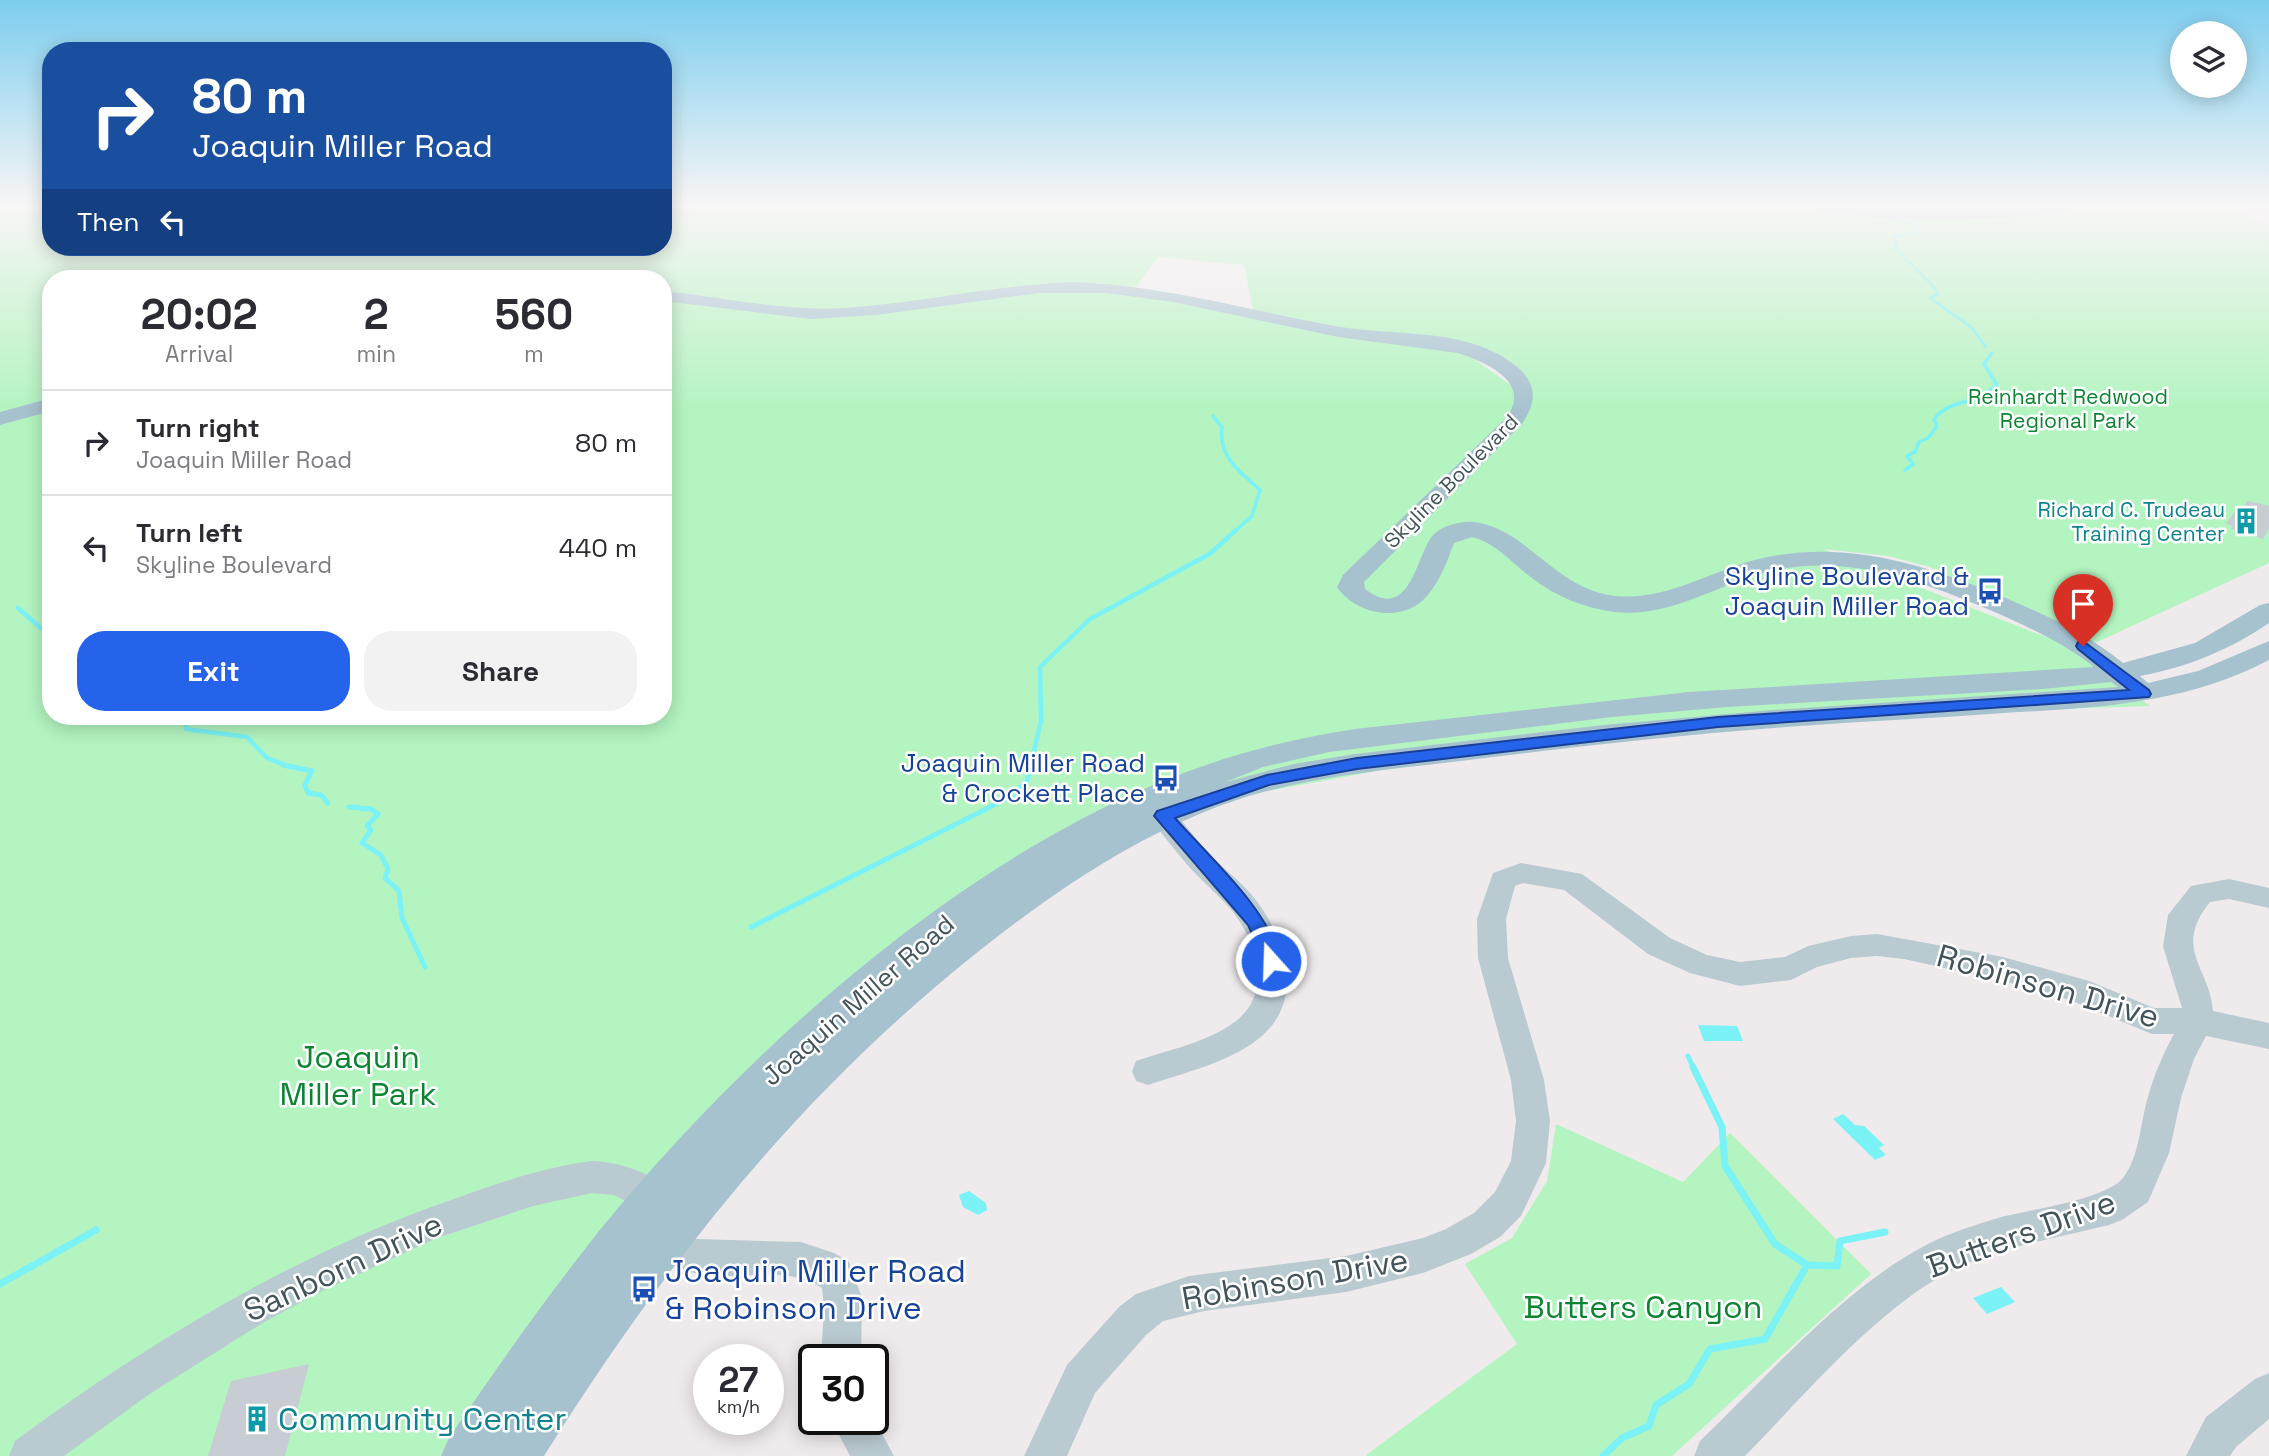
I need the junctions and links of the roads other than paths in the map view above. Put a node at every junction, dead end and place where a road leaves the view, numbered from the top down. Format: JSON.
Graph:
{"nodes":[{"id":1,"x":672,"y":297,"type":"edge"},
{"id":2,"x":42,"y":407,"type":"edge"},
{"id":3,"x":0,"y":419,"type":"edge"},
{"id":4,"x":2269,"y":611,"type":"edge"},
{"id":5,"x":2060,"y":639,"type":"junction"},
{"id":6,"x":2269,"y":649,"type":"edge"},
{"id":7,"x":2165,"y":663,"type":"junction"},
{"id":8,"x":2061,"y":680,"type":"junction"},
{"id":9,"x":2121,"y":685,"type":"junction"},
{"id":10,"x":1156,"y":807,"type":"junction"},
{"id":11,"x":2269,"y":898,"type":"edge"},
{"id":12,"x":2198,"y":1021,"type":"junction"},
{"id":13,"x":2269,"y":1035,"type":"edge"},
{"id":14,"x":1148,"y":1071,"type":"dead end"},
{"id":15,"x":660,"y":1218,"type":"junction"},
{"id":16,"x":841,"y":1344,"type":"edge"},
{"id":17,"x":2269,"y":1393,"type":"edge"},
{"id":18,"x":861,"y":1435,"type":"edge"},
{"id":19,"x":30,"y":1456,"type":"edge"},
{"id":20,"x":467,"y":1456,"type":"edge"},
{"id":21,"x":515,"y":1456,"type":"edge"},
{"id":22,"x":873,"y":1456,"type":"edge"},
{"id":23,"x":1045,"y":1456,"type":"edge"},
{"id":24,"x":1715,"y":1456,"type":"edge"},
{"id":25,"x":2207,"y":1456,"type":"edge"}],
"edges":[{"from":1,"to":5,"type":"main road","name":"Skyline Boulevard"},
{"from":2,"to":3,"type":"main road"},
{"from":4,"to":7,"type":"main road"},
{"from":5,"to":7,"type":"main road"},
{"from":5,"to":8,"type":"main road"},
{"from":5,"to":9,"type":"main road","name":"Skyline Boulevard"},
{"from":6,"to":9,"type":"main road"},
{"from":7,"to":9,"type":"main road"},
{"from":8,"to":9,"type":"main road","name":"Joaquin Miller Road"},
{"from":8,"to":10,"type":"main road","name":"Joaquin Miller Road"},
{"from":9,"to":10,"type":"main road","name":"Joaquin Miller Road"},
{"from":10,"to":14,"type":"street"},
{"from":10,"to":15,"type":"main road","name":"Joaquin Miller Road"},
{"from":11,"to":12,"type":"street"},
{"from":12,"to":13,"type":"street","name":"Robinson Drive"},
{"from":12,"to":23,"type":"street","name":"Robinson Drive"},
{"from":12,"to":24,"type":"street","name":"Butters Drive"},
{"from":15,"to":16,"type":"street"},
{"from":15,"to":19,"type":"street","name":"Sanborn Drive"},
{"from":15,"to":20,"type":"main road","name":"Joaquin Miller Road"},
{"from":15,"to":21,"type":"main road","name":"Joaquin Miller Road"},
{"from":17,"to":25,"type":"street"},
{"from":18,"to":22,"type":"street"}]}
